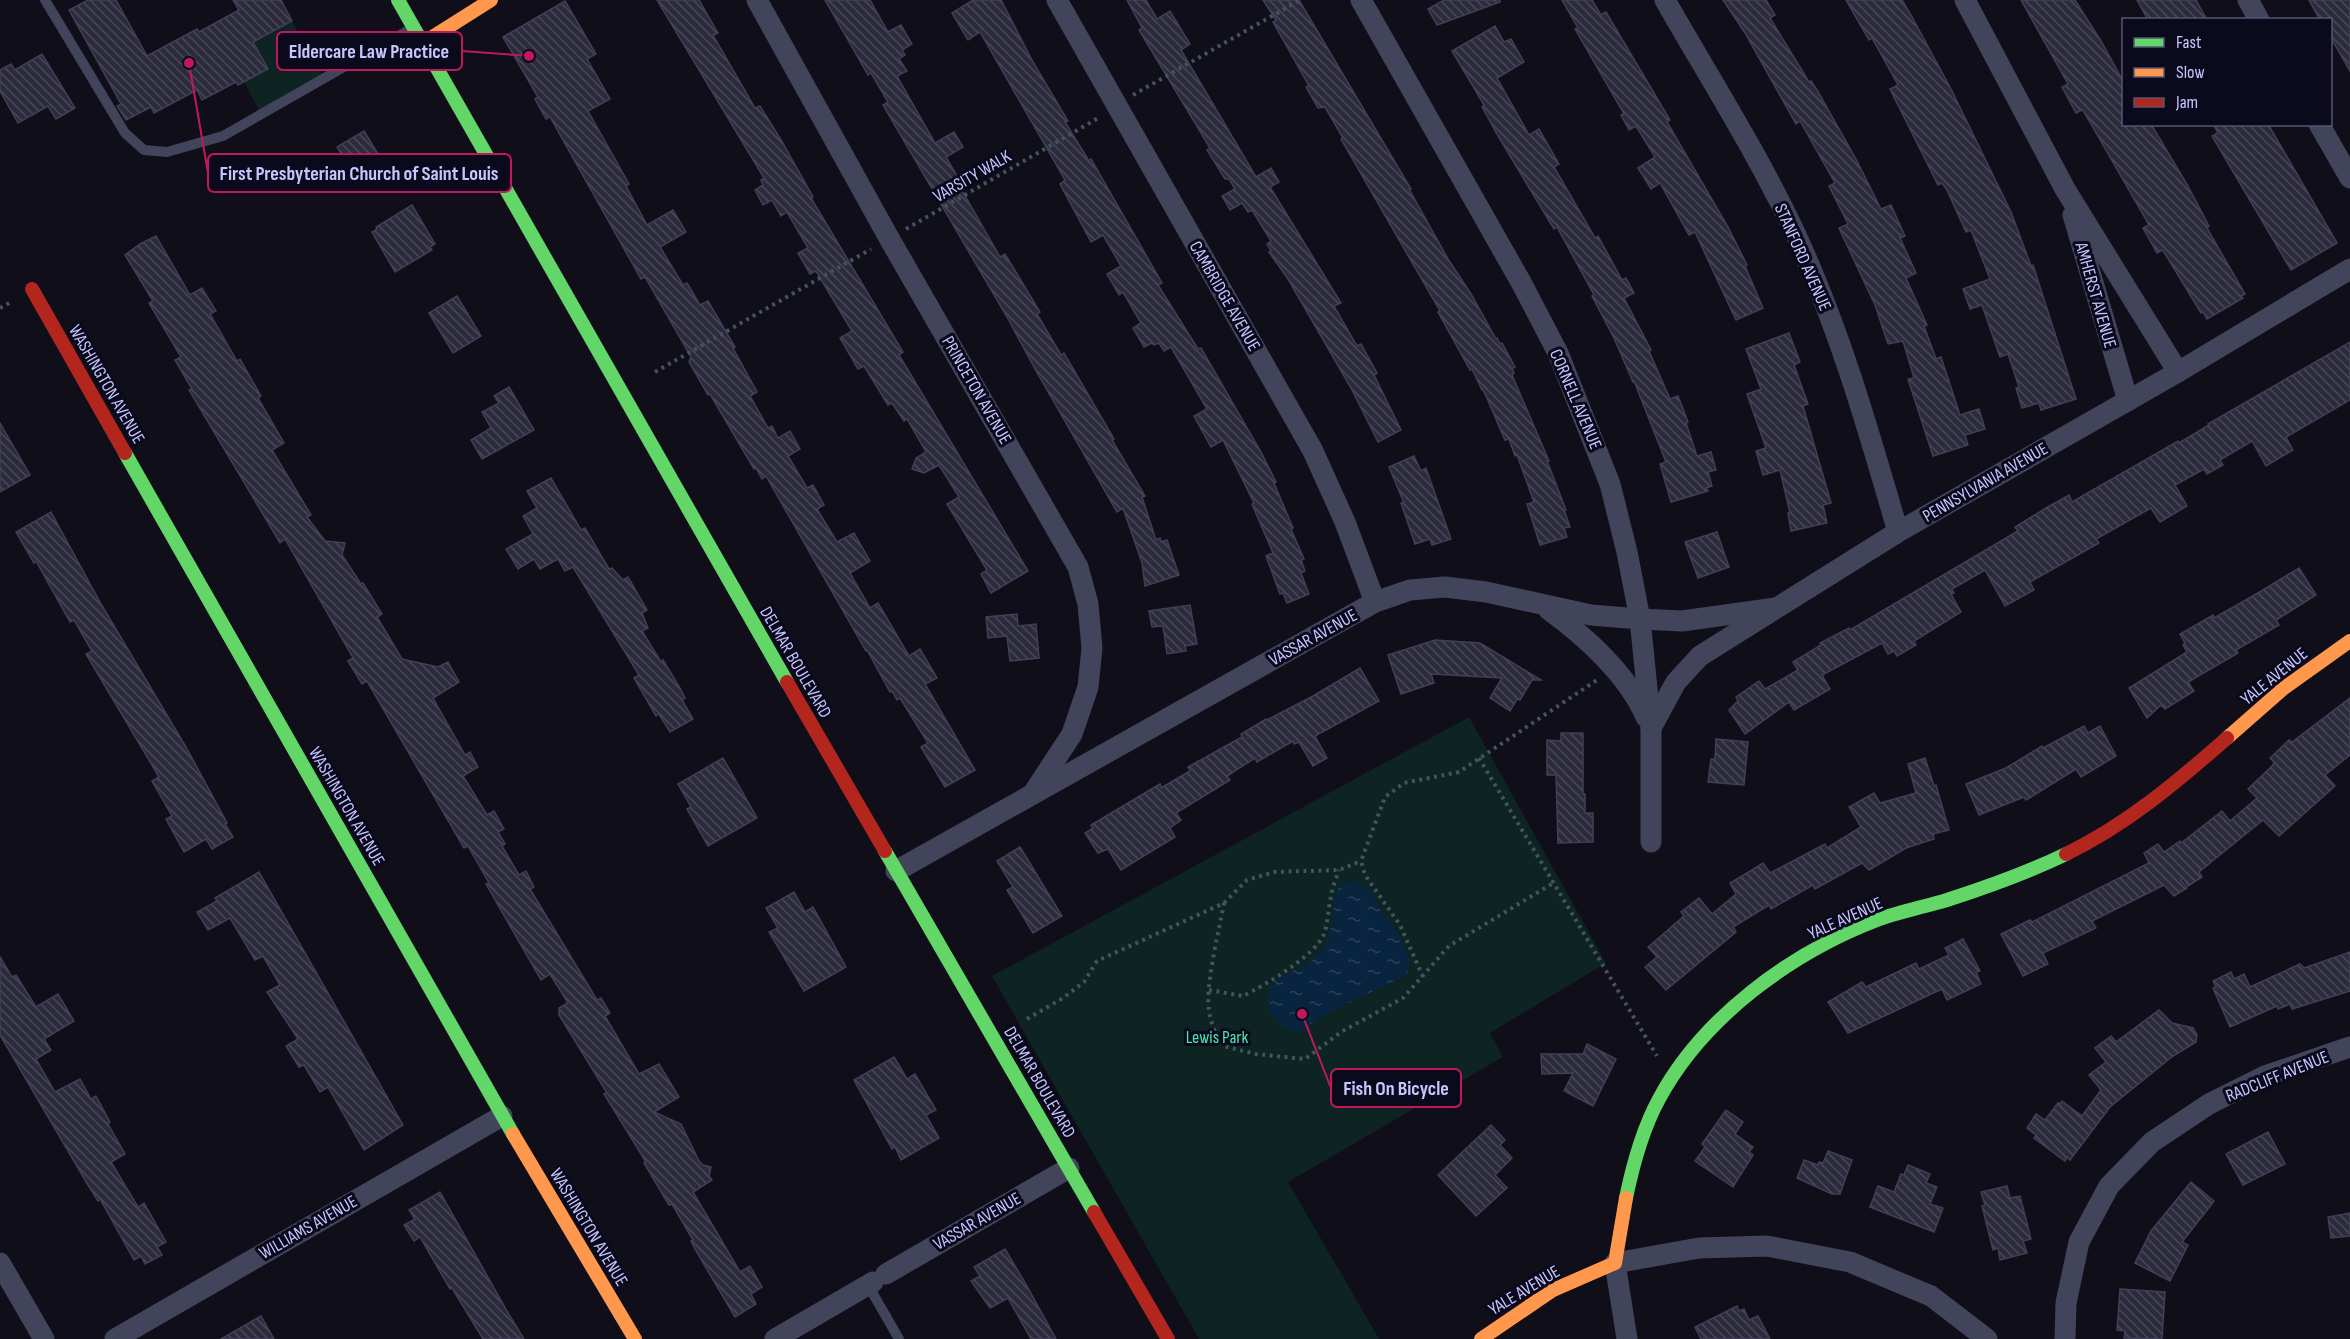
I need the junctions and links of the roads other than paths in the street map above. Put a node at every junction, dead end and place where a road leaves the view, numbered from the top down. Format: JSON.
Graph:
{"nodes":[{"id":1,"x":45,"y":0,"type":"edge"},
{"id":2,"x":398,"y":0,"type":"edge"},
{"id":3,"x":491,"y":0,"type":"edge"},
{"id":4,"x":757,"y":0,"type":"edge"},
{"id":5,"x":1057,"y":0,"type":"edge"},
{"id":6,"x":1361,"y":0,"type":"edge"},
{"id":7,"x":1665,"y":0,"type":"edge"},
{"id":8,"x":1965,"y":0,"type":"edge"},
{"id":9,"x":2248,"y":0,"type":"edge"},
{"id":10,"x":2258,"y":18,"type":"edge"},
{"id":11,"x":414,"y":27,"type":"junction"},
{"id":12,"x":423,"y":43,"type":"junction"},
{"id":13,"x":2320,"y":126,"type":"edge"},
{"id":14,"x":2350,"y":178,"type":"edge"},
{"id":15,"x":2065,"y":189,"type":"junction"},
{"id":16,"x":2350,"y":269,"type":"edge"},
{"id":17,"x":32,"y":289,"type":"dead end"},
{"id":18,"x":2178,"y":372,"type":"junction"},
{"id":19,"x":2128,"y":401,"type":"junction"},
{"id":20,"x":1898,"y":532,"type":"junction"},
{"id":21,"x":1375,"y":602,"type":"junction"},
{"id":22,"x":1543,"y":606,"type":"junction"},
{"id":23,"x":1776,"y":608,"type":"junction"},
{"id":24,"x":1640,"y":619,"type":"junction"},
{"id":25,"x":2350,"y":641,"type":"edge"},
{"id":26,"x":1651,"y":729,"type":"junction"},
{"id":27,"x":1032,"y":795,"type":"junction"},
{"id":28,"x":1651,"y":842,"type":"dead end"},
{"id":29,"x":896,"y":871,"type":"junction"},
{"id":30,"x":2350,"y":1047,"type":"edge"},
{"id":31,"x":502,"y":1116,"type":"junction"},
{"id":32,"x":1069,"y":1168,"type":"junction"},
{"id":33,"x":0,"y":1263,"type":"edge"},
{"id":34,"x":1615,"y":1263,"type":"junction"},
{"id":35,"x":876,"y":1280,"type":"junction"},
{"id":36,"x":44,"y":1339,"type":"edge"},
{"id":37,"x":115,"y":1339,"type":"edge"},
{"id":38,"x":635,"y":1339,"type":"edge"},
{"id":39,"x":775,"y":1339,"type":"edge"},
{"id":40,"x":899,"y":1339,"type":"edge"},
{"id":41,"x":1168,"y":1339,"type":"edge"},
{"id":42,"x":1481,"y":1339,"type":"edge"},
{"id":43,"x":1627,"y":1339,"type":"edge"},
{"id":44,"x":1987,"y":1339,"type":"edge"},
{"id":45,"x":2065,"y":1339,"type":"edge"}],
"edges":[{"from":1,"to":11,"type":"lane"},
{"from":2,"to":11,"type":"street","name":"DELMAR BOULEVARD"},
{"from":3,"to":12,"type":"street"},
{"from":4,"to":27,"type":"street","name":"PRINCETON AVENUE"},
{"from":5,"to":21,"type":"street","name":"CAMBRIDGE AVENUE"},
{"from":6,"to":24,"type":"street","name":"CORNELL AVENUE"},
{"from":7,"to":20,"type":"street","name":"STANFORD AVENUE"},
{"from":8,"to":15,"type":"street","name":"AMHERST AVENUE"},
{"from":9,"to":10,"type":"street"},
{"from":11,"to":12,"type":"street","name":"DELMAR BOULEVARD"},
{"from":12,"to":29,"type":"street","name":"DELMAR BOULEVARD"},
{"from":13,"to":14,"type":"street"},
{"from":15,"to":18,"type":"street","name":"AMHERST AVENUE"},
{"from":15,"to":19,"type":"street","name":"AMHERST AVENUE"},
{"from":16,"to":18,"type":"street","name":"PENNSYLVANIA AVENUE"},
{"from":17,"to":31,"type":"street","name":"WASHINGTON AVENUE"},
{"from":18,"to":19,"type":"street","name":"PENNSYLVANIA AVENUE"},
{"from":19,"to":20,"type":"street","name":"PENNSYLVANIA AVENUE"},
{"from":20,"to":23,"type":"street","name":"PENNSYLVANIA AVENUE"},
{"from":21,"to":22,"type":"street","name":"VASSAR AVENUE"},
{"from":21,"to":27,"type":"street","name":"VASSAR AVENUE"},
{"from":22,"to":24,"type":"street","name":"VASSAR AVENUE"},
{"from":22,"to":26,"type":"street"},
{"from":23,"to":24,"type":"street","name":"VASSAR AVENUE"},
{"from":23,"to":26,"type":"street","name":"PENNSYLVANIA AVENUE"},
{"from":24,"to":26,"type":"street","name":"CORNELL AVENUE"},
{"from":25,"to":34,"type":"street","name":"YALE AVENUE"},
{"from":26,"to":28,"type":"street","name":"CORNELL AVENUE"},
{"from":27,"to":29,"type":"street","name":"VASSAR AVENUE"},
{"from":29,"to":32,"type":"street","name":"DELMAR BOULEVARD"},
{"from":30,"to":45,"type":"street","name":"RADCLIFF AVENUE"},
{"from":31,"to":37,"type":"street","name":"WILLIAMS AVENUE"},
{"from":31,"to":38,"type":"street","name":"WASHINGTON AVENUE"},
{"from":32,"to":35,"type":"street","name":"VASSAR AVENUE"},
{"from":32,"to":41,"type":"street","name":"DELMAR BOULEVARD"},
{"from":33,"to":36,"type":"street"},
{"from":34,"to":42,"type":"street","name":"YALE AVENUE"},
{"from":34,"to":43,"type":"street"},
{"from":34,"to":44,"type":"street"},
{"from":35,"to":39,"type":"street","name":"VASSAR AVENUE"},
{"from":35,"to":40,"type":"lane"}]}
